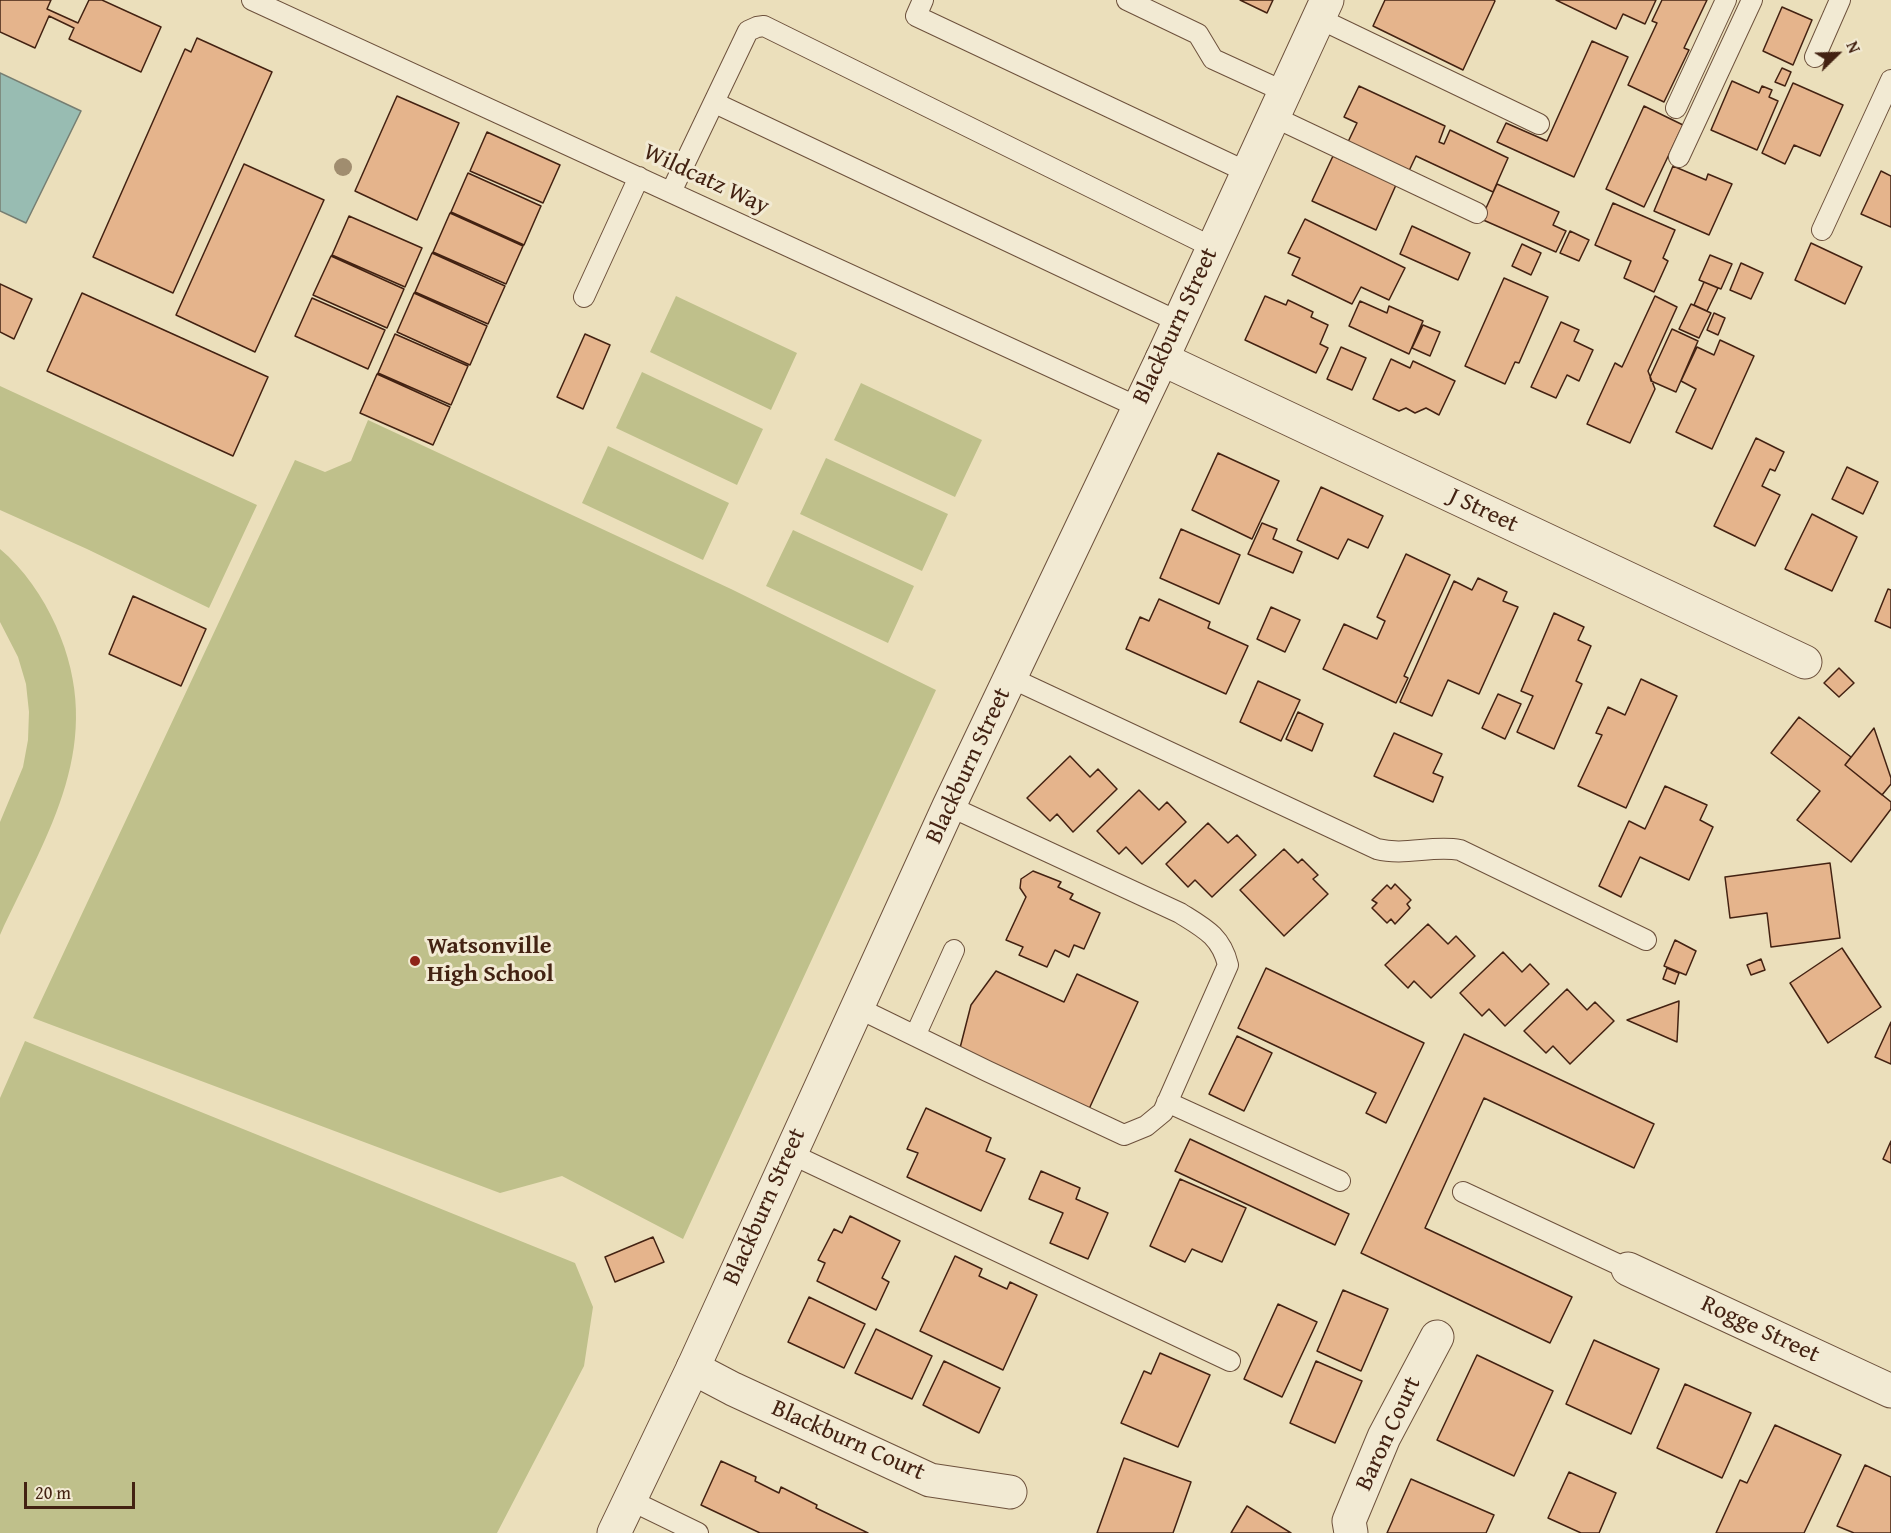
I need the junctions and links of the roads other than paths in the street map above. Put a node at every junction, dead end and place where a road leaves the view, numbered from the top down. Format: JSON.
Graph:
{"nodes":[{"id":1,"x":252,"y":0,"type":"edge"},
{"id":2,"x":923,"y":0,"type":"edge"},
{"id":3,"x":1127,"y":0,"type":"edge"},
{"id":4,"x":1726,"y":0,"type":"edge"},
{"id":5,"x":1752,"y":0,"type":"edge"},
{"id":6,"x":1840,"y":0,"type":"edge"},
{"id":7,"x":1323,"y":9,"type":"edge"},
{"id":8,"x":1815,"y":57,"type":"dead end"},
{"id":9,"x":1891,"y":80,"type":"edge"},
{"id":10,"x":716,"y":103,"type":"junction"},
{"id":11,"x":1279,"y":104,"type":"junction"},
{"id":12,"x":1676,"y":108,"type":"dead end"},
{"id":13,"x":1539,"y":124,"type":"dead end"},
{"id":14,"x":1679,"y":157,"type":"dead end"},
{"id":15,"x":1248,"y":172,"type":"junction"},
{"id":16,"x":639,"y":177,"type":"junction"},
{"id":17,"x":671,"y":192,"type":"junction"},
{"id":18,"x":1477,"y":213,"type":"dead end"},
{"id":19,"x":1822,"y":230,"type":"dead end"},
{"id":20,"x":1214,"y":248,"type":"junction"},
{"id":21,"x":584,"y":297,"type":"dead end"},
{"id":22,"x":1179,"y":322,"type":"junction"},
{"id":23,"x":1162,"y":359,"type":"junction"},
{"id":24,"x":1138,"y":407,"type":"junction"},
{"id":25,"x":1805,"y":662,"type":"dead end"},
{"id":26,"x":1011,"y":678,"type":"junction"},
{"id":27,"x":949,"y":806,"type":"junction"},
{"id":28,"x":1646,"y":940,"type":"dead end"},
{"id":29,"x":954,"y":950,"type":"dead end"},
{"id":30,"x":856,"y":1007,"type":"junction"},
{"id":31,"x":915,"y":1036,"type":"junction"},
{"id":32,"x":1167,"y":1102,"type":"junction"},
{"id":33,"x":789,"y":1154,"type":"junction"},
{"id":34,"x":1340,"y":1181,"type":"dead end"},
{"id":35,"x":1463,"y":1192,"type":"dead end"},
{"id":36,"x":1628,"y":1269,"type":"joint"},
{"id":37,"x":1437,"y":1337,"type":"dead end"},
{"id":38,"x":1230,"y":1361,"type":"dead end"},
{"id":39,"x":693,"y":1368,"type":"junction"},
{"id":40,"x":1891,"y":1391,"type":"edge"},
{"id":41,"x":1010,"y":1492,"type":"dead end"},
{"id":42,"x":630,"y":1500,"type":"junction"},
{"id":43,"x":614,"y":1533,"type":"edge"},
{"id":44,"x":698,"y":1533,"type":"edge"},
{"id":45,"x":1351,"y":1533,"type":"edge"}],
"edges":[{"from":1,"to":16,"type":"lane","name":"Wildcatz Way"},
{"from":2,"to":15,"type":"lane"},
{"from":3,"to":11,"type":"lane"},
{"from":4,"to":12,"type":"lane"},
{"from":5,"to":14,"type":"lane"},
{"from":6,"to":8,"type":"lane"},
{"from":7,"to":11,"type":"street","name":"Blackburn Street"},
{"from":7,"to":13,"type":"lane"},
{"from":9,"to":19,"type":"lane"},
{"from":10,"to":17,"type":"lane"},
{"from":10,"to":20,"type":"lane"},
{"from":10,"to":22,"type":"lane"},
{"from":11,"to":15,"type":"street","name":"Blackburn Street"},
{"from":11,"to":18,"type":"lane"},
{"from":15,"to":20,"type":"street","name":"Blackburn Street"},
{"from":16,"to":17,"type":"lane","name":"Wildcatz Way"},
{"from":16,"to":21,"type":"lane"},
{"from":17,"to":24,"type":"lane","name":"Wildcatz Way"},
{"from":20,"to":22,"type":"street","name":"Blackburn Street"},
{"from":22,"to":23,"type":"street","name":"Blackburn Street"},
{"from":23,"to":24,"type":"street","name":"Blackburn Street"},
{"from":23,"to":25,"type":"street","name":"J Street"},
{"from":24,"to":26,"type":"street","name":"Blackburn Street"},
{"from":26,"to":27,"type":"street","name":"Blackburn Street"},
{"from":26,"to":28,"type":"lane"},
{"from":27,"to":30,"type":"street","name":"Blackburn Street"},
{"from":27,"to":32,"type":"lane"},
{"from":29,"to":31,"type":"lane"},
{"from":30,"to":31,"type":"lane"},
{"from":30,"to":33,"type":"street","name":"Blackburn Street"},
{"from":31,"to":32,"type":"lane"},
{"from":32,"to":34,"type":"lane"},
{"from":33,"to":38,"type":"lane"},
{"from":33,"to":39,"type":"street","name":"Blackburn Street"},
{"from":35,"to":36,"type":"lane"},
{"from":36,"to":40,"type":"street","name":"Rogge Street"},
{"from":37,"to":45,"type":"street","name":"Baron Court"},
{"from":39,"to":41,"type":"street","name":"Blackburn Court"},
{"from":39,"to":42,"type":"street","name":"Blackburn Street"},
{"from":42,"to":43,"type":"street","name":"Blackburn Street"},
{"from":42,"to":44,"type":"lane"}]}
